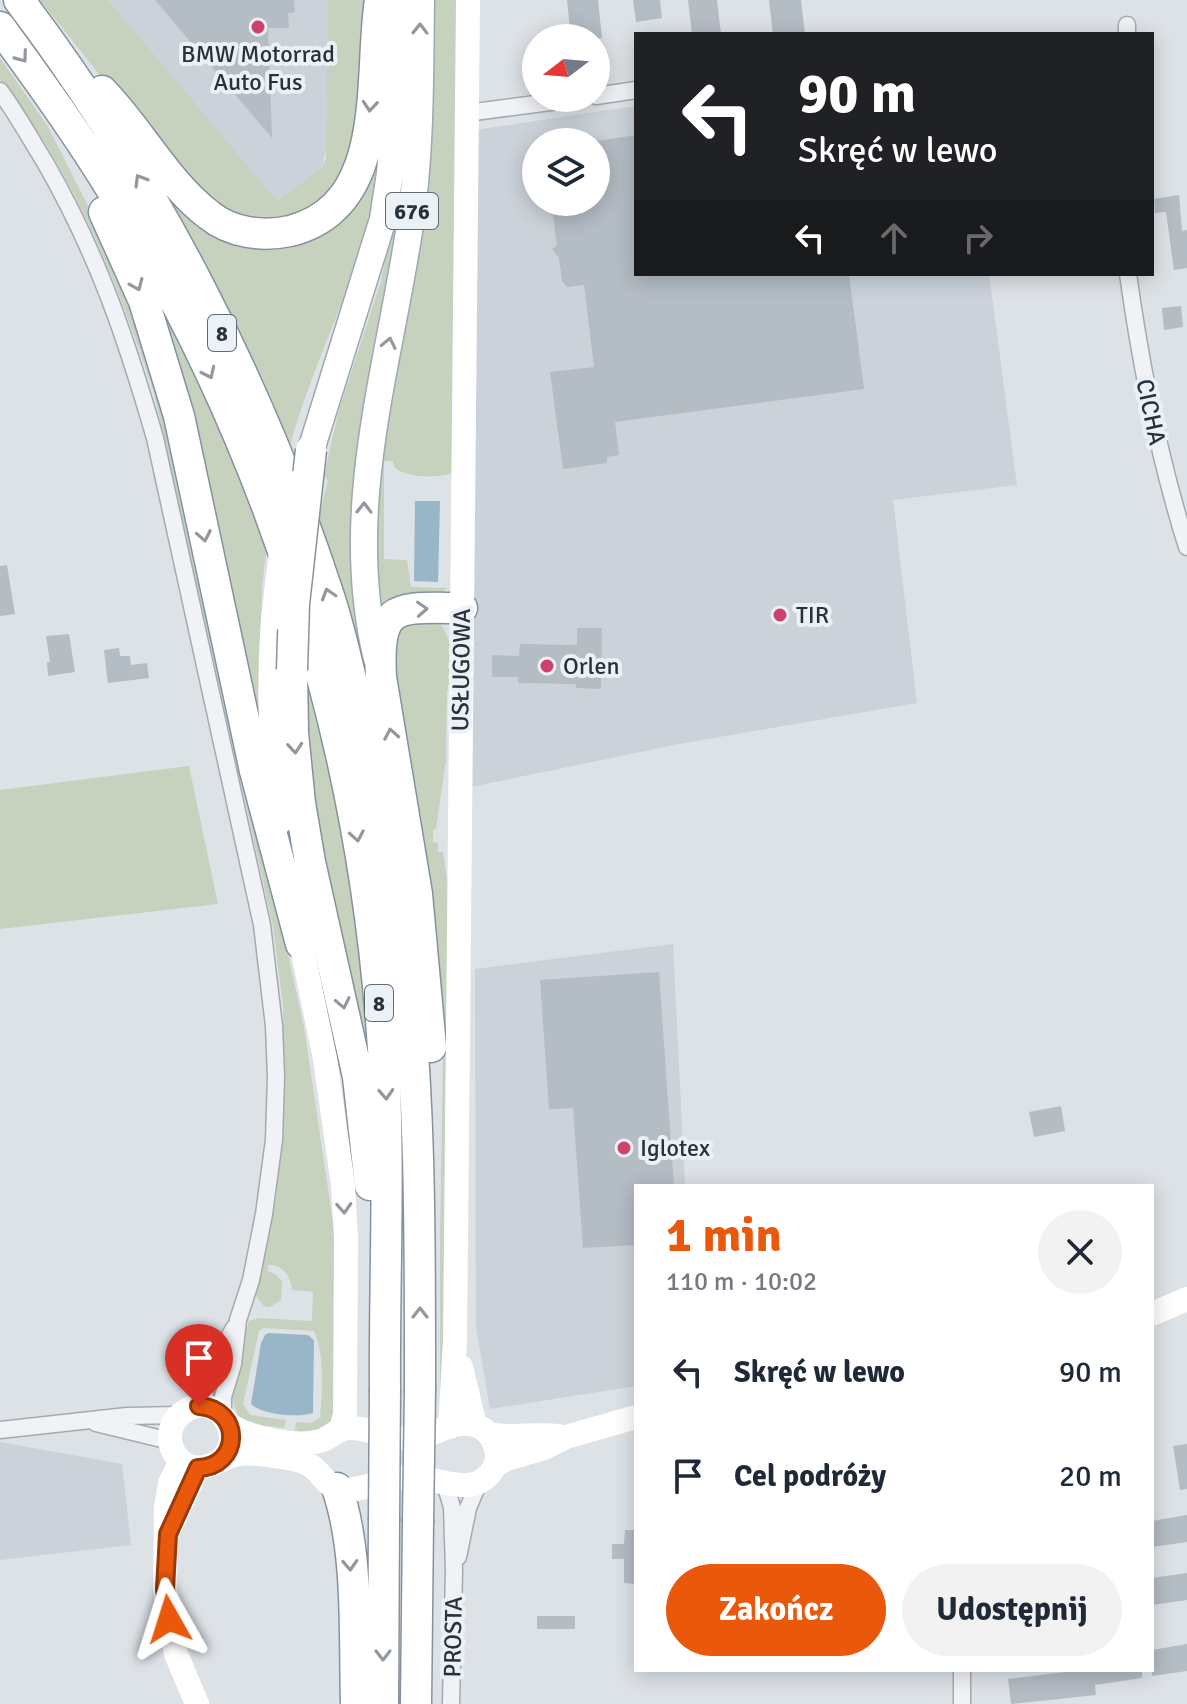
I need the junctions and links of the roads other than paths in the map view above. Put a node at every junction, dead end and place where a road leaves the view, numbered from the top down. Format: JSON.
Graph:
{"nodes":[{"id":1,"x":19,"y":0,"type":"edge"},
{"id":2,"x":380,"y":0,"type":"edge"},
{"id":3,"x":395,"y":0,"type":"edge"},
{"id":4,"x":421,"y":0,"type":"edge"},
{"id":5,"x":468,"y":0,"type":"edge"},
{"id":6,"x":37,"y":25,"type":"junction"},
{"id":7,"x":0,"y":27,"type":"edge"},
{"id":8,"x":44,"y":88,"type":"junction"},
{"id":9,"x":634,"y":90,"type":"edge"},
{"id":10,"x":0,"y":91,"type":"edge"},
{"id":11,"x":610,"y":94,"type":"edge"},
{"id":12,"x":522,"y":106,"type":"edge"},
{"id":13,"x":467,"y":113,"type":"junction"},
{"id":14,"x":1128,"y":276,"type":"edge"},
{"id":15,"x":311,"y":450,"type":"junction"},
{"id":16,"x":1182,"y":512,"type":"edge"},
{"id":17,"x":1187,"y":547,"type":"edge"},
{"id":18,"x":462,"y":608,"type":"junction"},
{"id":19,"x":381,"y":677,"type":"junction"},
{"id":20,"x":301,"y":944,"type":"junction"},
{"id":21,"x":420,"y":1236,"type":"junction"},
{"id":22,"x":1187,"y":1299,"type":"edge"},
{"id":23,"x":1154,"y":1313,"type":"edge"},
{"id":24,"x":238,"y":1320,"type":"junction"},
{"id":25,"x":384,"y":1333,"type":"junction"},
{"id":26,"x":455,"y":1341,"type":"junction"},
{"id":27,"x":189,"y":1410,"type":"junction"},
{"id":28,"x":634,"y":1418,"type":"edge"},
{"id":29,"x":83,"y":1420,"type":"junction"},
{"id":30,"x":226,"y":1420,"type":"junction"},
{"id":31,"x":450,"y":1427,"type":"junction"},
{"id":32,"x":0,"y":1430,"type":"edge"},
{"id":33,"x":482,"y":1430,"type":"junction"},
{"id":34,"x":333,"y":1434,"type":"junction"},
{"id":35,"x":566,"y":1437,"type":"junction"},
{"id":36,"x":192,"y":1458,"type":"junction"},
{"id":37,"x":487,"y":1474,"type":"junction"},
{"id":38,"x":328,"y":1480,"type":"junction"},
{"id":39,"x":444,"y":1481,"type":"junction"},
{"id":40,"x":454,"y":1570,"type":"junction"},
{"id":41,"x":962,"y":1672,"type":"edge"},
{"id":42,"x":197,"y":1704,"type":"edge"},
{"id":43,"x":356,"y":1704,"type":"edge"},
{"id":44,"x":383,"y":1704,"type":"edge"},
{"id":45,"x":416,"y":1704,"type":"edge"},
{"id":46,"x":451,"y":1704,"type":"edge"},
{"id":47,"x":962,"y":1704,"type":"edge"}],
"edges":[{"from":1,"to":6,"type":"highway","number":"8"},
{"from":2,"to":6,"type":"highway","one_way":true},
{"from":3,"to":15,"type":"main road","number":"676"},
{"from":19,"to":4,"type":"main road","number":"676","one_way":true},
{"from":5,"to":13,"type":"street","name":"USŁUGOWA"},
{"from":21,"to":6,"type":"highway","number":"8","one_way":true},
{"from":7,"to":8,"type":"highway","number":"8","one_way":true},
{"from":8,"to":20,"type":"highway","one_way":true},
{"from":8,"to":25,"type":"highway","number":"8","one_way":true},
{"from":9,"to":11,"type":"street"},
{"from":10,"to":24,"type":"street"},
{"from":12,"to":13,"type":"street"},
{"from":13,"to":18,"type":"street","name":"USŁUGOWA"},
{"from":14,"to":16,"type":"street","name":"CICHA"},
{"from":15,"to":20,"type":"street","bridge":true},
{"from":15,"to":25,"type":"highway","one_way":true,"bridge":true},
{"from":16,"to":17,"type":"street","name":"CICHA"},
{"from":19,"to":18,"type":"highway","one_way":true},
{"from":18,"to":26,"type":"street","name":"USŁUGOWA"},
{"from":21,"to":19,"type":"highway","one_way":true},
{"from":20,"to":34,"type":"street","one_way":true},
{"from":45,"to":21,"type":"highway","number":"8","one_way":true,"bridge":true},
{"from":22,"to":23,"type":"street"},
{"from":24,"to":27,"type":"street"},
{"from":24,"to":30,"type":"street"},
{"from":25,"to":44,"type":"highway","number":"8","one_way":true,"bridge":true},
{"from":26,"to":31,"type":"street"},
{"from":26,"to":33,"type":"street"},
{"from":27,"to":29,"type":"street"},
{"from":27,"to":30,"type":"street"},
{"from":27,"to":36,"type":"street"},
{"from":28,"to":35,"type":"street"},
{"from":29,"to":32,"type":"street"},
{"from":29,"to":36,"type":"street"},
{"from":30,"to":34,"type":"street"},
{"from":30,"to":36,"type":"street"},
{"from":31,"to":33,"type":"street"},
{"from":31,"to":34,"type":"street"},
{"from":33,"to":35,"type":"street"},
{"from":33,"to":37,"type":"street"},
{"from":34,"to":38,"type":"street"},
{"from":35,"to":37,"type":"street"},
{"from":36,"to":38,"type":"street"},
{"from":36,"to":42,"type":"street"},
{"from":37,"to":39,"type":"street"},
{"from":37,"to":40,"type":"street","name":"PROSTA"},
{"from":38,"to":39,"type":"street"},
{"from":38,"to":43,"type":"highway","one_way":true},
{"from":39,"to":40,"type":"street","name":"PROSTA"},
{"from":40,"to":46,"type":"street","name":"PROSTA"},
{"from":41,"to":47,"type":"street"}]}
